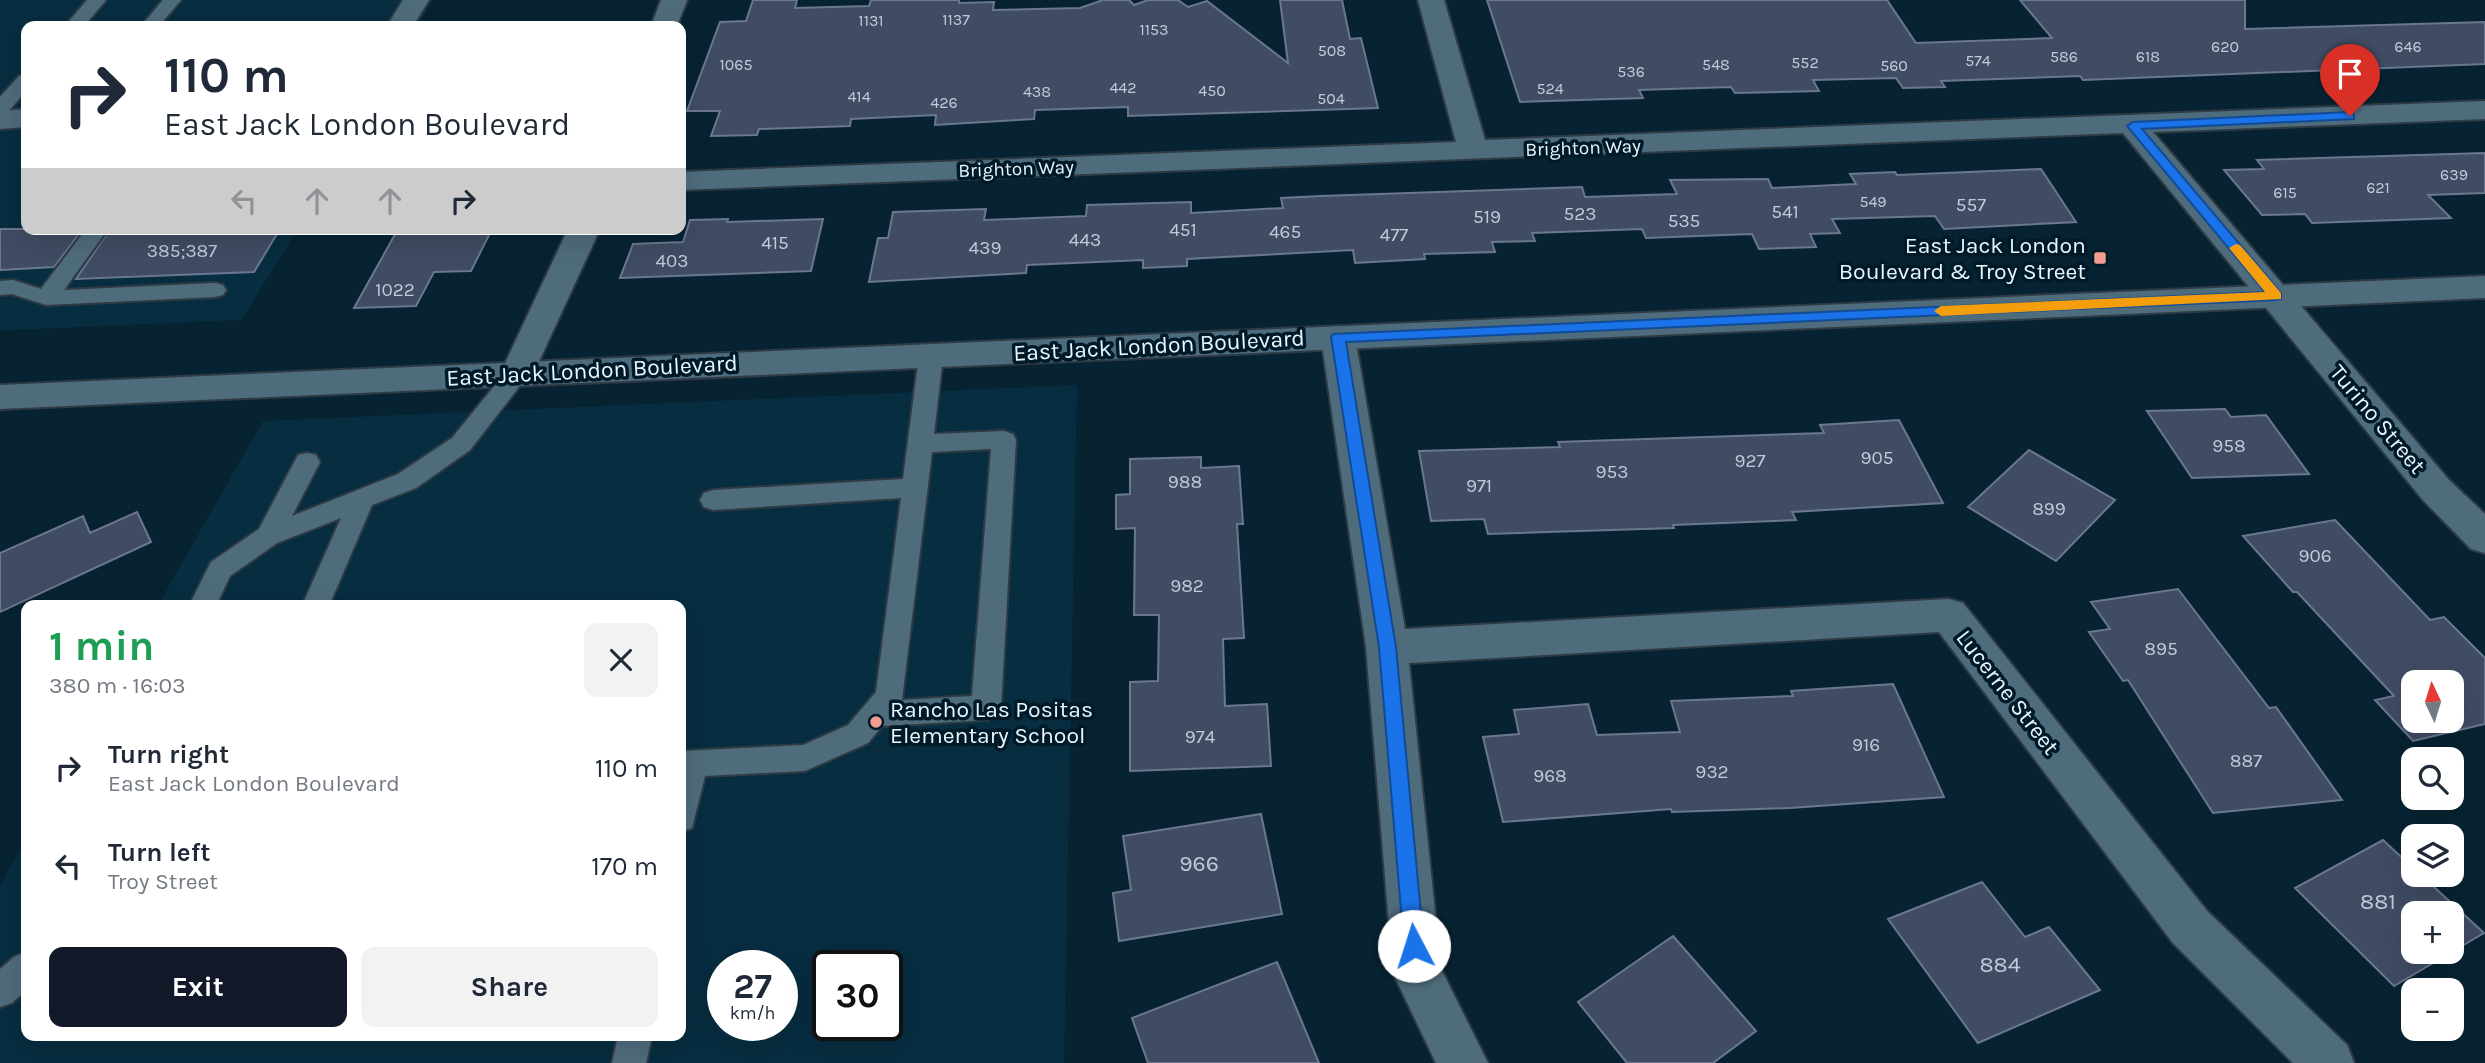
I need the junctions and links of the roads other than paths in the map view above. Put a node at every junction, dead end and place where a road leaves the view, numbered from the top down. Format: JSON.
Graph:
{"nodes":[{"id":1,"x":97,"y":0,"type":"edge"},
{"id":2,"x":172,"y":0,"type":"edge"},
{"id":3,"x":416,"y":0,"type":"edge"},
{"id":4,"x":674,"y":0,"type":"edge"},
{"id":5,"x":1432,"y":0,"type":"edge"},
{"id":6,"x":78,"y":21,"type":"edge"},
{"id":7,"x":154,"y":21,"type":"edge"},
{"id":8,"x":403,"y":21,"type":"edge"},
{"id":9,"x":666,"y":21,"type":"edge"},
{"id":10,"x":21,"y":86,"type":"edge"},
{"id":11,"x":0,"y":109,"type":"edge"},
{"id":12,"x":2485,"y":110,"type":"edge"},
{"id":13,"x":21,"y":118,"type":"edge"},
{"id":14,"x":0,"y":120,"type":"edge"},
{"id":15,"x":2133,"y":126,"type":"junction"},
{"id":16,"x":1473,"y":151,"type":"junction"},
{"id":17,"x":686,"y":181,"type":"edge"},
{"id":18,"x":93,"y":235,"type":"edge"},
{"id":19,"x":581,"y":235,"type":"edge"},
{"id":20,"x":2485,"y":286,"type":"edge"},
{"id":21,"x":0,"y":288,"type":"edge"},
{"id":22,"x":215,"y":290,"type":"dead end"},
{"id":23,"x":2276,"y":296,"type":"junction"},
{"id":24,"x":46,"y":298,"type":"junction"},
{"id":25,"x":1338,"y":337,"type":"junction"},
{"id":26,"x":931,"y":356,"type":"junction"},
{"id":27,"x":517,"y":374,"type":"junction"},
{"id":28,"x":0,"y":397,"type":"edge"},
{"id":29,"x":921,"y":443,"type":"junction"},
{"id":30,"x":307,"y":461,"type":"dead end"},
{"id":31,"x":916,"y":488,"type":"junction"},
{"id":32,"x":362,"y":499,"type":"junction"},
{"id":33,"x":713,"y":500,"type":"dead end"},
{"id":34,"x":268,"y":536,"type":"junction"},
{"id":35,"x":2485,"y":538,"type":"edge"},
{"id":36,"x":205,"y":600,"type":"edge"},
{"id":37,"x":318,"y":600,"type":"edge"},
{"id":38,"x":1387,"y":647,"type":"junction"},
{"id":39,"x":876,"y":713,"type":"junction"},
{"id":40,"x":686,"y":764,"type":"edge"},
{"id":41,"x":21,"y":972,"type":"edge"},
{"id":42,"x":0,"y":991,"type":"edge"},
{"id":43,"x":634,"y":1041,"type":"edge"},
{"id":44,"x":629,"y":1063,"type":"edge"},
{"id":45,"x":1463,"y":1063,"type":"edge"},
{"id":46,"x":2329,"y":1063,"type":"edge"}],
"edges":[{"from":1,"to":6,"type":"lane"},
{"from":2,"to":7,"type":"lane"},
{"from":3,"to":8,"type":"street"},
{"from":4,"to":9,"type":"street"},
{"from":5,"to":16,"type":"street"},
{"from":10,"to":11,"type":"lane"},
{"from":12,"to":15,"type":"street","name":"Brighton Way"},
{"from":13,"to":14,"type":"street"},
{"from":15,"to":16,"type":"street","name":"Brighton Way"},
{"from":15,"to":23,"type":"street","name":"Turino Street"},
{"from":16,"to":17,"type":"street","name":"Brighton Way"},
{"from":18,"to":24,"type":"lane"},
{"from":19,"to":27,"type":"street"},
{"from":20,"to":23,"type":"street","name":"East Jack London Boulevard"},
{"from":21,"to":24,"type":"lane"},
{"from":22,"to":24,"type":"lane"},
{"from":23,"to":25,"type":"street","name":"East Jack London Boulevard"},
{"from":23,"to":35,"type":"street","name":"Turino Street"},
{"from":25,"to":26,"type":"street","name":"East Jack London Boulevard"},
{"from":25,"to":38,"type":"street"},
{"from":26,"to":27,"type":"street","name":"East Jack London Boulevard"},
{"from":26,"to":29,"type":"lane"},
{"from":27,"to":28,"type":"street","name":"East Jack London Boulevard"},
{"from":27,"to":32,"type":"lane"},
{"from":29,"to":31,"type":"lane"},
{"from":29,"to":39,"type":"lane"},
{"from":30,"to":34,"type":"lane"},
{"from":31,"to":33,"type":"lane"},
{"from":31,"to":39,"type":"lane"},
{"from":32,"to":34,"type":"lane"},
{"from":32,"to":37,"type":"lane"},
{"from":34,"to":36,"type":"lane"},
{"from":38,"to":45,"type":"street"},
{"from":38,"to":46,"type":"street","name":"Lucerne Street"},
{"from":39,"to":40,"type":"lane"},
{"from":41,"to":42,"type":"lane"},
{"from":43,"to":44,"type":"lane"}]}
